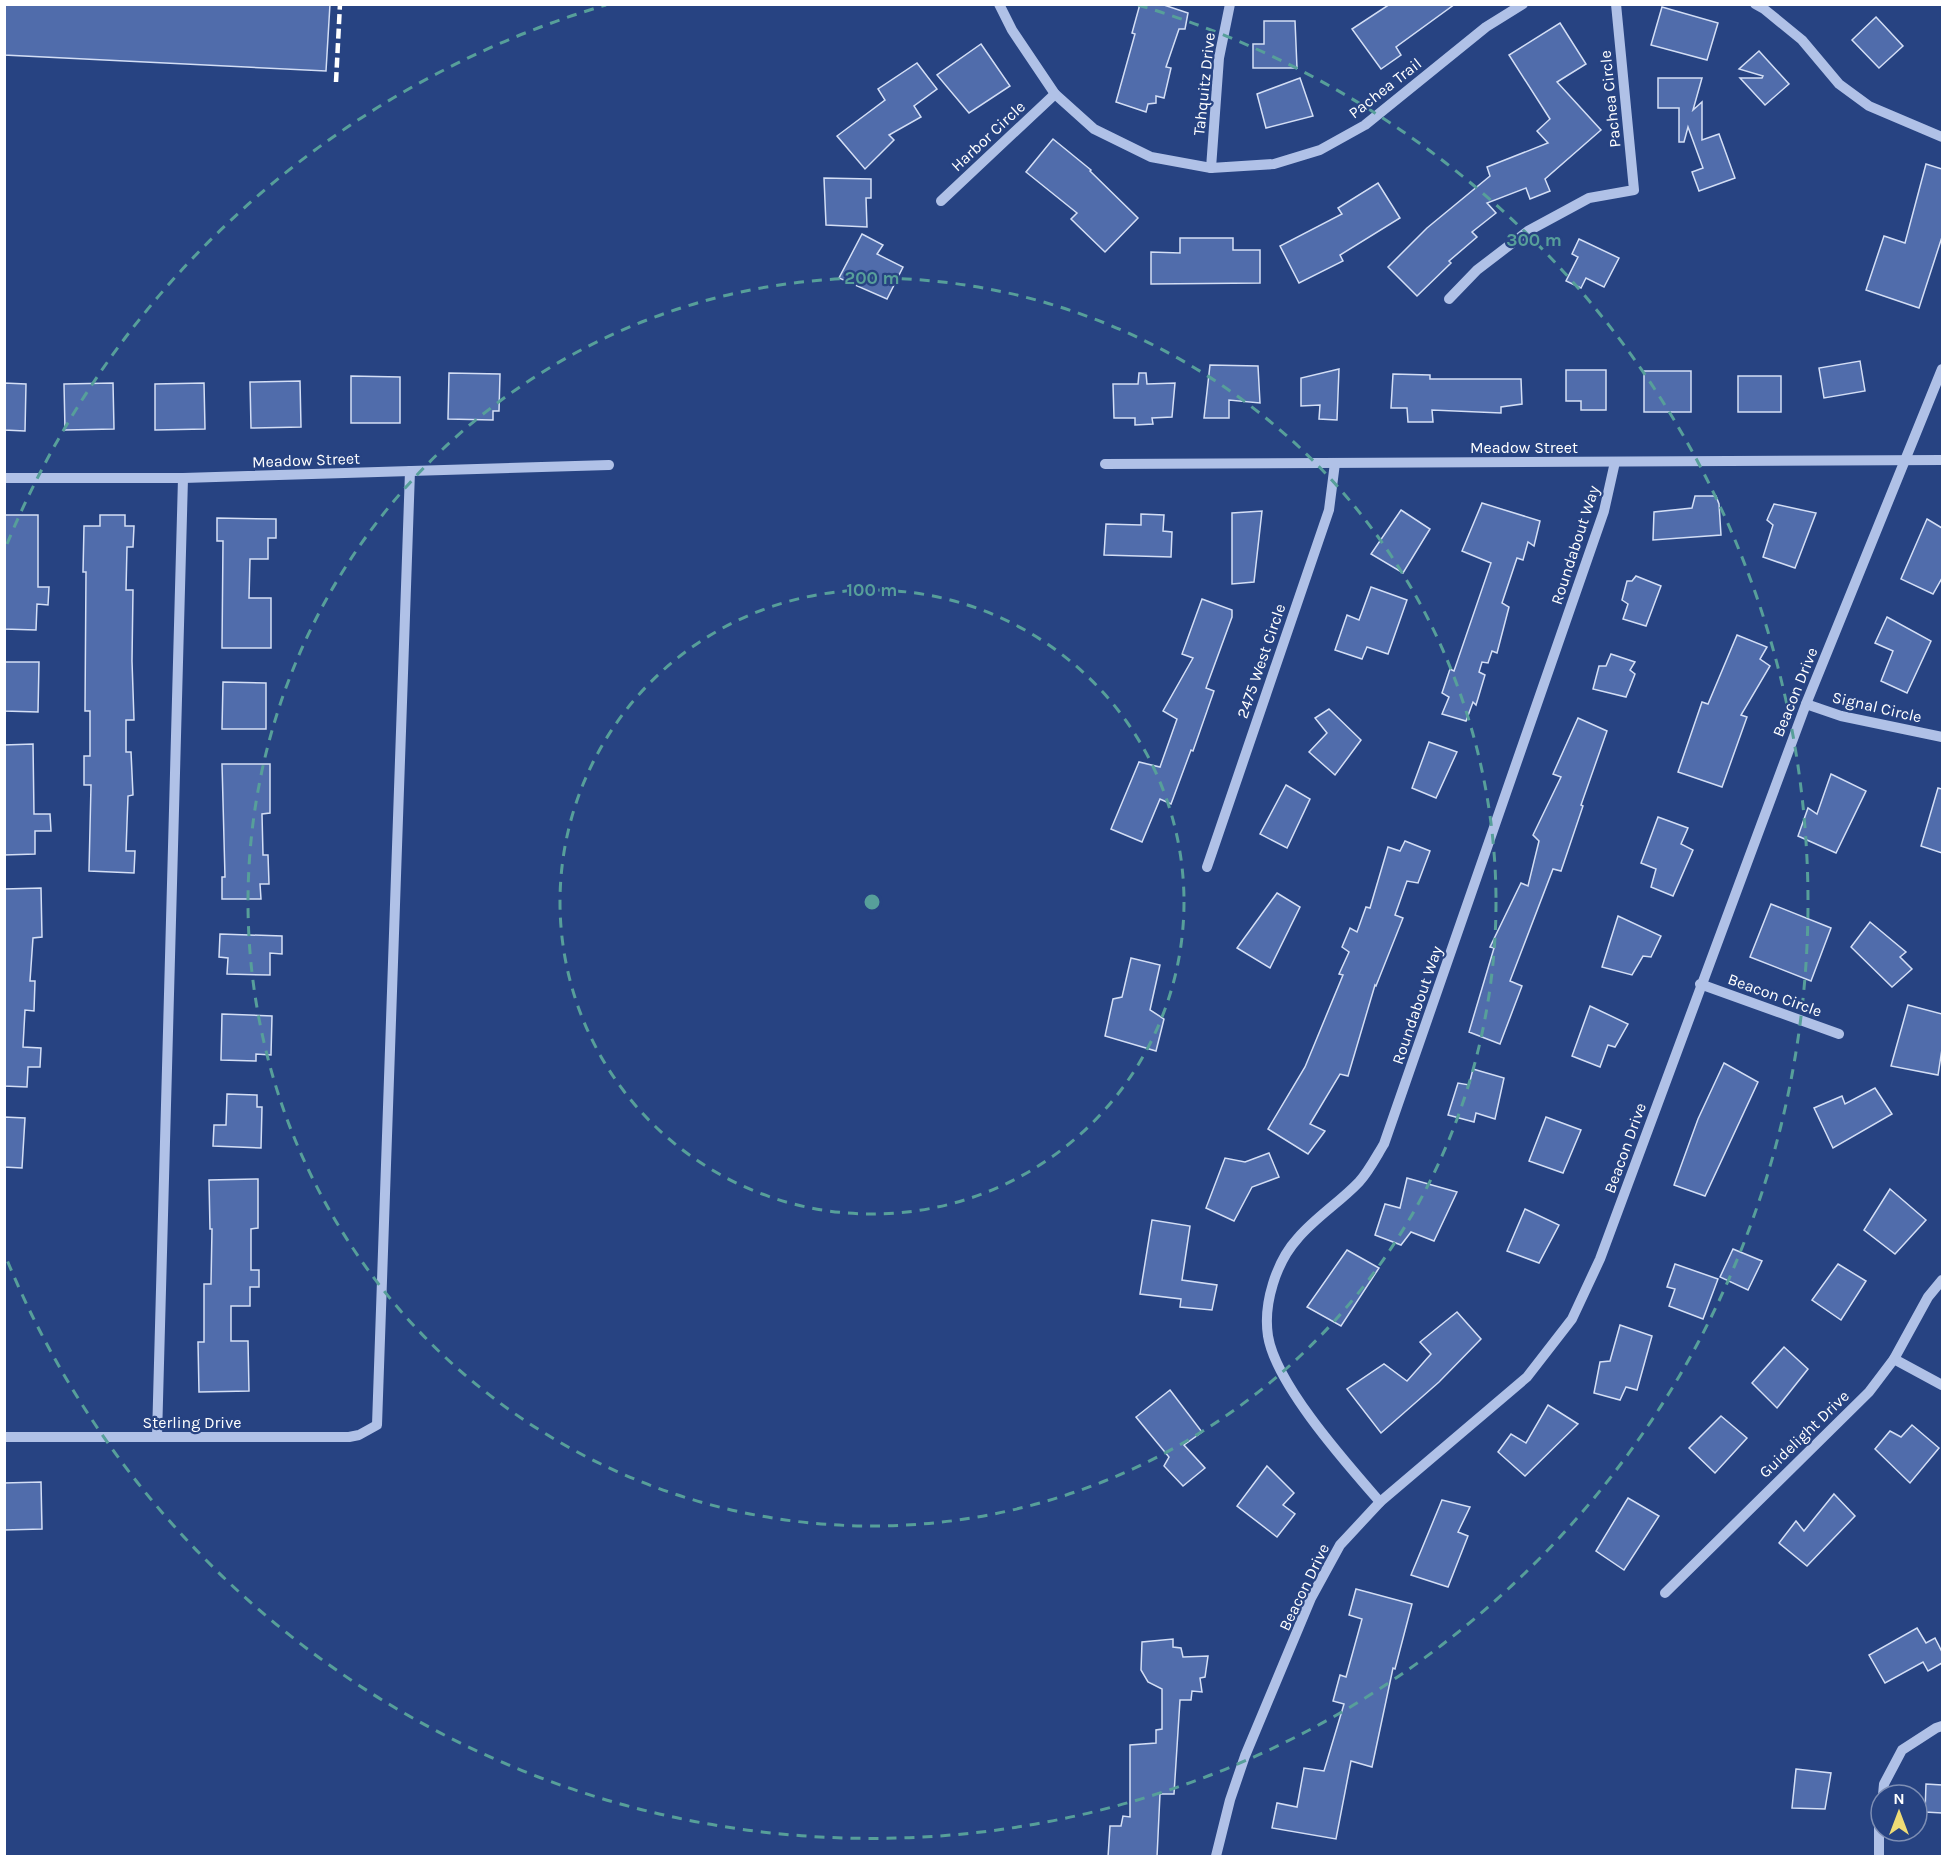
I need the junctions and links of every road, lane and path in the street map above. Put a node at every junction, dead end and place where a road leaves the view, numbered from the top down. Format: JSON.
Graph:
{"nodes":[{"id":1,"x":999,"y":4,"type":"edge"},
{"id":2,"x":1230,"y":4,"type":"edge"},
{"id":3,"x":1522,"y":4,"type":"edge"},
{"id":4,"x":1616,"y":4,"type":"edge"},
{"id":5,"x":1755,"y":4,"type":"edge"},
{"id":6,"x":1055,"y":94,"type":"junction"},
{"id":7,"x":1942,"y":137,"type":"edge"},
{"id":8,"x":1211,"y":168,"type":"junction"},
{"id":9,"x":941,"y":201,"type":"dead end"},
{"id":10,"x":1449,"y":299,"type":"dead end"},
{"id":11,"x":1942,"y":369,"type":"edge"},
{"id":12,"x":1906,"y":459,"type":"junction"},
{"id":13,"x":1942,"y":460,"type":"edge"},
{"id":14,"x":1615,"y":462,"type":"junction"},
{"id":15,"x":1335,"y":463,"type":"junction"},
{"id":16,"x":1105,"y":464,"type":"dead end"},
{"id":17,"x":609,"y":465,"type":"dead end"},
{"id":18,"x":410,"y":471,"type":"junction"},
{"id":19,"x":4,"y":478,"type":"edge"},
{"id":20,"x":183,"y":478,"type":"junction"},
{"id":21,"x":1806,"y":704,"type":"junction"},
{"id":22,"x":1942,"y":737,"type":"edge"},
{"id":23,"x":1207,"y":867,"type":"dead end"},
{"id":24,"x":1700,"y":984,"type":"junction"},
{"id":25,"x":1839,"y":1034,"type":"dead end"},
{"id":26,"x":1942,"y":1280,"type":"edge"},
{"id":27,"x":1894,"y":1359,"type":"junction"},
{"id":28,"x":1942,"y":1385,"type":"edge"},
{"id":29,"x":4,"y":1437,"type":"edge"},
{"id":30,"x":157,"y":1437,"type":"junction"},
{"id":31,"x":1380,"y":1502,"type":"junction"},
{"id":32,"x":1665,"y":1593,"type":"dead end"},
{"id":33,"x":1939,"y":1727,"type":"edge"},
{"id":34,"x":1885,"y":1783,"type":"edge"},
{"id":35,"x":1216,"y":1857,"type":"edge"}],
"edges":[{"from":1,"to":6,"type":"street","name":"Pachea Trail"},
{"from":2,"to":8,"type":"street","name":"Tahquitz Drive"},
{"from":3,"to":8,"type":"street","name":"Pachea Trail"},
{"from":4,"to":10,"type":"street","name":"Pachea Circle"},
{"from":5,"to":7,"type":"street"},
{"from":6,"to":8,"type":"street","name":"Pachea Trail"},
{"from":6,"to":9,"type":"street","name":"Harbor Circle"},
{"from":11,"to":12,"type":"street","name":"Beacon Drive"},
{"from":12,"to":13,"type":"street","name":"Meadow Street"},
{"from":12,"to":14,"type":"street","name":"Meadow Street"},
{"from":12,"to":21,"type":"street","name":"Beacon Drive"},
{"from":14,"to":15,"type":"street","name":"Meadow Street"},
{"from":14,"to":31,"type":"street","name":"Roundabout Way"},
{"from":15,"to":16,"type":"street","name":"Meadow Street"},
{"from":15,"to":23,"type":"street","name":"2475 West Circle"},
{"from":17,"to":18,"type":"street","name":"Meadow Street"},
{"from":18,"to":20,"type":"street","name":"Meadow Street"},
{"from":18,"to":30,"type":"street","name":"Sterling Drive"},
{"from":19,"to":20,"type":"street","name":"Meadow Street"},
{"from":20,"to":30,"type":"street"},
{"from":21,"to":22,"type":"street","name":"Signal Circle"},
{"from":21,"to":24,"type":"street","name":"Beacon Drive"},
{"from":24,"to":25,"type":"street","name":"Beacon Circle"},
{"from":24,"to":31,"type":"street","name":"Beacon Drive"},
{"from":26,"to":27,"type":"street","name":"Guidelight Drive"},
{"from":27,"to":28,"type":"street"},
{"from":27,"to":32,"type":"street","name":"Guidelight Drive"},
{"from":29,"to":30,"type":"street","name":"Sterling Drive"},
{"from":31,"to":35,"type":"street","name":"Beacon Drive"},
{"from":33,"to":34,"type":"street"}]}
